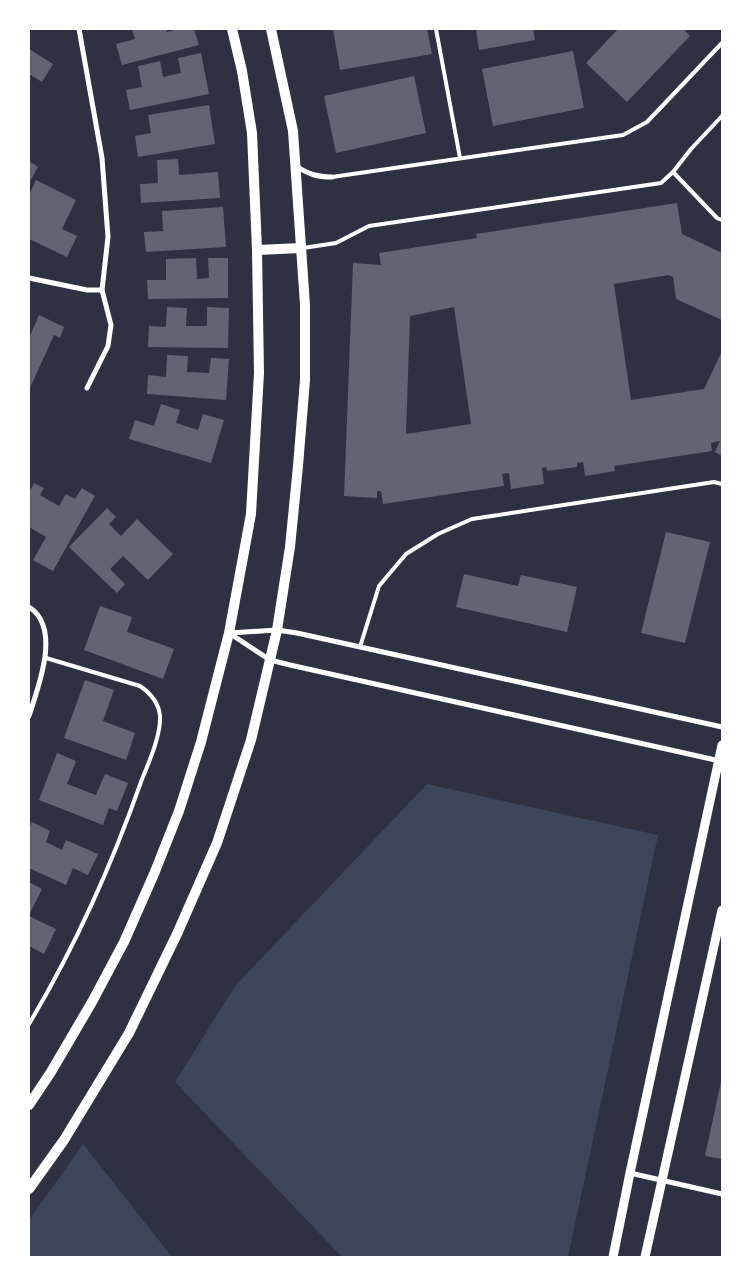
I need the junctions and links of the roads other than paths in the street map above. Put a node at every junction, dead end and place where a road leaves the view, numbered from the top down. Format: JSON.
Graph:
{"nodes":[{"id":1,"x":79,"y":29,"type":"edge"},
{"id":2,"x":232,"y":29,"type":"edge"},
{"id":3,"x":271,"y":29,"type":"edge"},
{"id":4,"x":436,"y":29,"type":"edge"},
{"id":5,"x":722,"y":44,"type":"edge"},
{"id":6,"x":722,"y":116,"type":"edge"},
{"id":7,"x":460,"y":158,"type":"junction"},
{"id":8,"x":296,"y":166,"type":"junction"},
{"id":9,"x":673,"y":172,"type":"junction"},
{"id":10,"x":332,"y":177,"type":"joint"},
{"id":11,"x":722,"y":220,"type":"edge"},
{"id":12,"x":301,"y":248,"type":"junction"},
{"id":13,"x":257,"y":250,"type":"junction"},
{"id":14,"x":29,"y":278,"type":"edge"},
{"id":15,"x":102,"y":290,"type":"junction"},
{"id":16,"x":87,"y":388,"type":"dead end"},
{"id":17,"x":722,"y":484,"type":"edge"},
{"id":18,"x":29,"y":607,"type":"edge"},
{"id":19,"x":277,"y":630,"type":"junction"},
{"id":20,"x":229,"y":633,"type":"junction"},
{"id":21,"x":360,"y":647,"type":"junction"},
{"id":22,"x":46,"y":658,"type":"junction"},
{"id":23,"x":270,"y":660,"type":"junction"},
{"id":24,"x":29,"y":716,"type":"edge"},
{"id":25,"x":722,"y":727,"type":"edge"},
{"id":26,"x":722,"y":745,"type":"edge"},
{"id":27,"x":720,"y":761,"type":"edge"},
{"id":28,"x":722,"y":910,"type":"edge"},
{"id":29,"x":29,"y":1024,"type":"edge"},
{"id":30,"x":29,"y":1105,"type":"edge"},
{"id":31,"x":630,"y":1173,"type":"junction"},
{"id":32,"x":662,"y":1180,"type":"junction"},
{"id":33,"x":29,"y":1189,"type":"edge"},
{"id":34,"x":722,"y":1194,"type":"edge"},
{"id":35,"x":613,"y":1257,"type":"edge"},
{"id":36,"x":646,"y":1257,"type":"edge"}],
"edges":[{"from":1,"to":15,"type":"street"},
{"from":2,"to":13,"type":"main road"},
{"from":3,"to":8,"type":"main road"},
{"from":4,"to":7,"type":"lane"},
{"from":5,"to":7,"type":"lane"},
{"from":6,"to":9,"type":"lane"},
{"from":7,"to":10,"type":"lane"},
{"from":8,"to":10,"type":"street"},
{"from":8,"to":12,"type":"main road"},
{"from":9,"to":11,"type":"lane"},
{"from":9,"to":12,"type":"lane"},
{"from":12,"to":13,"type":"main road"},
{"from":12,"to":19,"type":"main road"},
{"from":13,"to":20,"type":"main road"},
{"from":14,"to":15,"type":"street"},
{"from":15,"to":16,"type":"street"},
{"from":17,"to":21,"type":"lane"},
{"from":18,"to":22,"type":"street"},
{"from":19,"to":20,"type":"street"},
{"from":19,"to":21,"type":"street"},
{"from":19,"to":23,"type":"main road"},
{"from":20,"to":23,"type":"street"},
{"from":20,"to":30,"type":"main road"},
{"from":21,"to":25,"type":"street"},
{"from":22,"to":24,"type":"street"},
{"from":22,"to":29,"type":"lane"},
{"from":23,"to":27,"type":"street"},
{"from":23,"to":33,"type":"main road"},
{"from":26,"to":27,"type":"street"},
{"from":27,"to":31,"type":"street"},
{"from":28,"to":32,"type":"street"},
{"from":31,"to":32,"type":"street"},
{"from":31,"to":35,"type":"street"},
{"from":32,"to":34,"type":"street"},
{"from":32,"to":36,"type":"street"}]}
